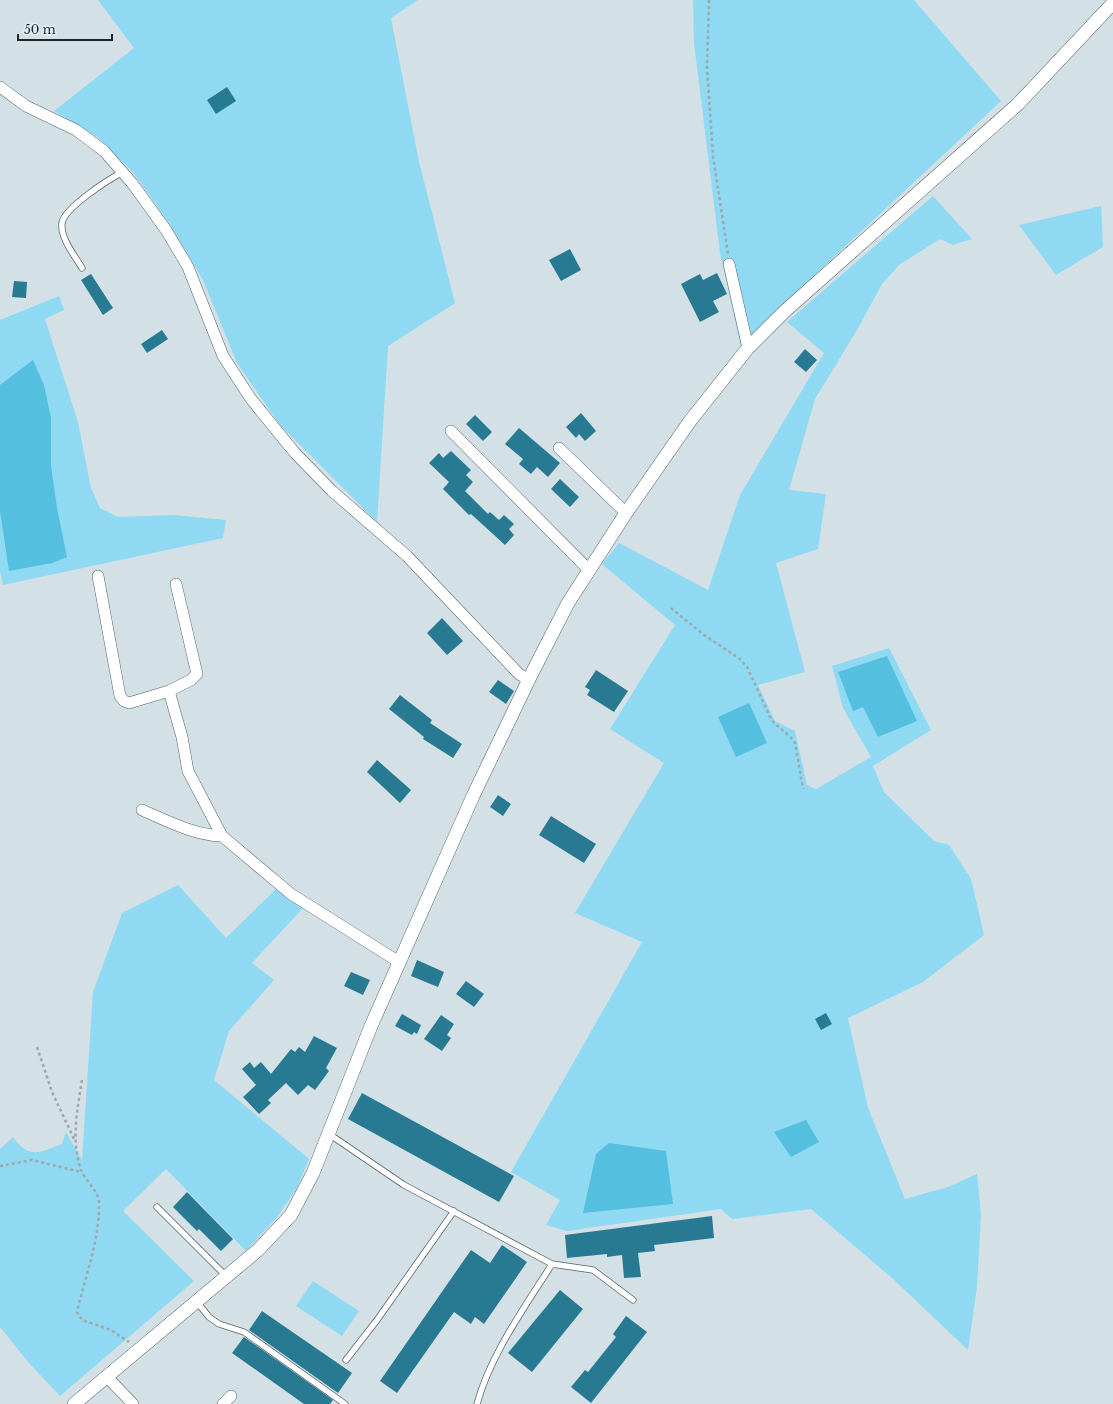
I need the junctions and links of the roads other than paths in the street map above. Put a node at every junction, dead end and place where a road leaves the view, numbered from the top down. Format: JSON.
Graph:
{"nodes":[{"id":1,"x":1113,"y":3,"type":"edge"},
{"id":2,"x":0,"y":88,"type":"edge"},
{"id":3,"x":123,"y":172,"type":"junction"},
{"id":4,"x":729,"y":264,"type":"road end"},
{"id":5,"x":82,"y":268,"type":"dead end"},
{"id":6,"x":748,"y":348,"type":"junction"},
{"id":7,"x":450,"y":431,"type":"dead end"},
{"id":8,"x":559,"y":448,"type":"dead end"},
{"id":9,"x":626,"y":513,"type":"junction"},
{"id":10,"x":588,"y":570,"type":"junction"},
{"id":11,"x":98,"y":576,"type":"dead end"},
{"id":12,"x":176,"y":584,"type":"dead end"},
{"id":13,"x":529,"y":680,"type":"junction"},
{"id":14,"x":169,"y":691,"type":"junction"},
{"id":15,"x":142,"y":810,"type":"dead end"},
{"id":16,"x":222,"y":836,"type":"junction"},
{"id":17,"x":399,"y":962,"type":"junction"},
{"id":18,"x":329,"y":1134,"type":"junction"},
{"id":19,"x":157,"y":1207,"type":"dead end"},
{"id":20,"x":454,"y":1211,"type":"junction"},
{"id":21,"x":552,"y":1264,"type":"junction"},
{"id":22,"x":226,"y":1276,"type":"junction"},
{"id":23,"x":633,"y":1300,"type":"dead end"},
{"id":24,"x":196,"y":1302,"type":"junction"},
{"id":25,"x":346,"y":1360,"type":"dead end"},
{"id":26,"x":107,"y":1377,"type":"junction"},
{"id":27,"x":74,"y":1404,"type":"edge"},
{"id":28,"x":133,"y":1404,"type":"edge"},
{"id":29,"x":345,"y":1404,"type":"edge"},
{"id":30,"x":477,"y":1404,"type":"edge"}],
"edges":[{"from":1,"to":6,"type":"street"},
{"from":2,"to":3,"type":"street"},
{"from":3,"to":5,"type":"lane"},
{"from":3,"to":13,"type":"street"},
{"from":4,"to":6,"type":"street"},
{"from":6,"to":9,"type":"street"},
{"from":7,"to":10,"type":"street"},
{"from":8,"to":9,"type":"street"},
{"from":9,"to":10,"type":"street"},
{"from":10,"to":13,"type":"street"},
{"from":11,"to":14,"type":"street"},
{"from":12,"to":14,"type":"street"},
{"from":13,"to":17,"type":"street"},
{"from":14,"to":16,"type":"street"},
{"from":15,"to":16,"type":"street"},
{"from":16,"to":17,"type":"street"},
{"from":17,"to":18,"type":"street"},
{"from":18,"to":20,"type":"lane"},
{"from":18,"to":22,"type":"street"},
{"from":19,"to":22,"type":"lane"},
{"from":20,"to":21,"type":"lane"},
{"from":20,"to":25,"type":"lane"},
{"from":21,"to":23,"type":"lane"},
{"from":21,"to":30,"type":"lane"},
{"from":22,"to":24,"type":"street"},
{"from":24,"to":26,"type":"street"},
{"from":24,"to":29,"type":"lane"},
{"from":26,"to":27,"type":"street"},
{"from":26,"to":28,"type":"street"}]}
